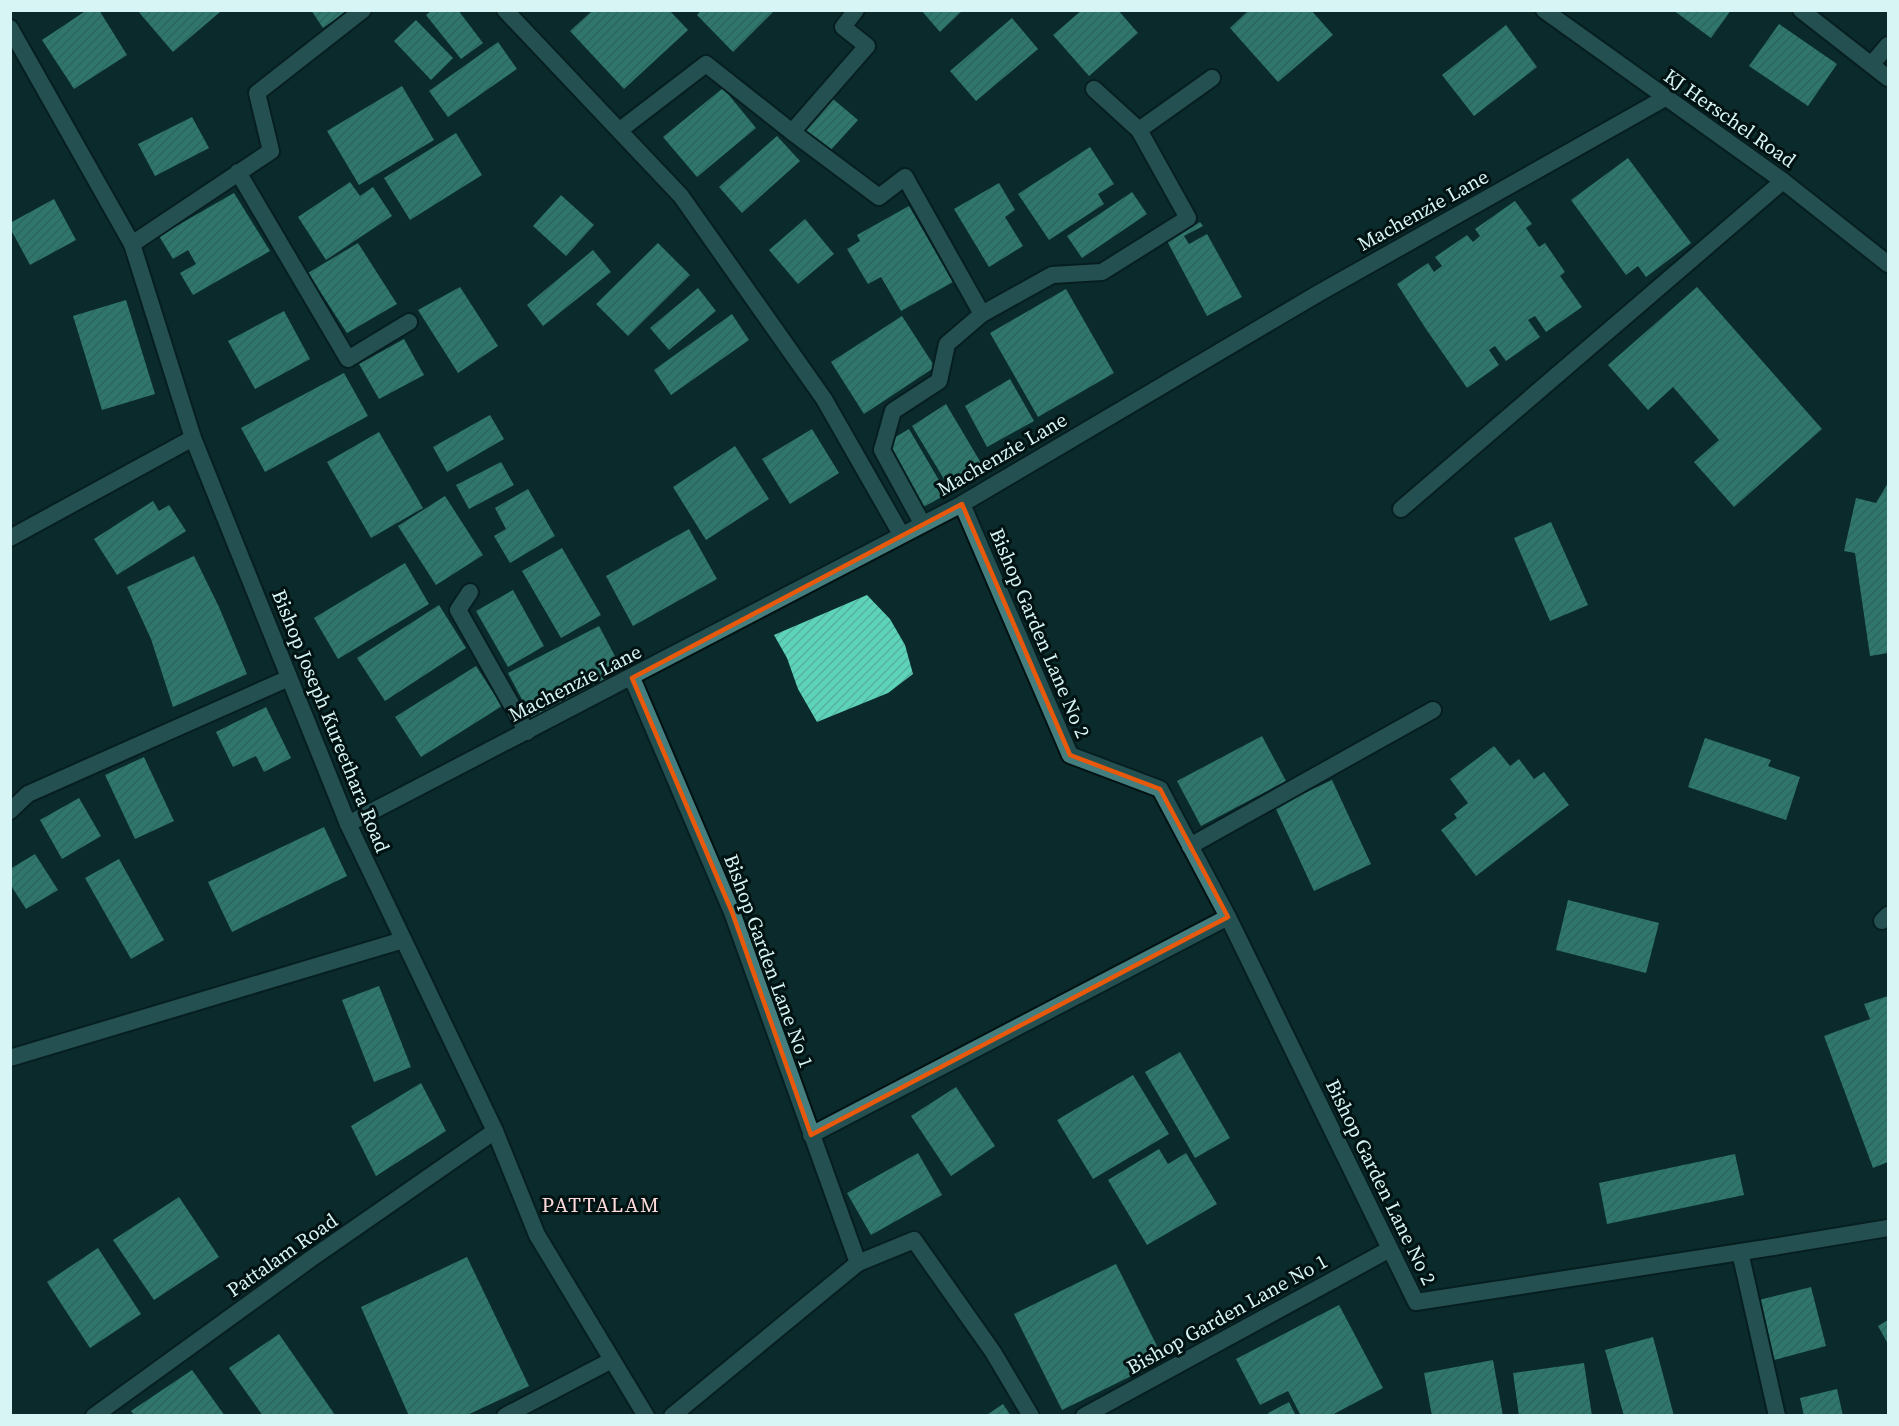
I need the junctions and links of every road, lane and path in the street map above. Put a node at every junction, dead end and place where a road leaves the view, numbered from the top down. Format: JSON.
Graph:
{"nodes":[{"id":1,"x":363,"y":10,"type":"edge"},
{"id":2,"x":505,"y":10,"type":"edge"},
{"id":3,"x":856,"y":10,"type":"edge"},
{"id":4,"x":1544,"y":10,"type":"edge"},
{"id":5,"x":1801,"y":10,"type":"edge"},
{"id":6,"x":10,"y":28,"type":"edge"},
{"id":7,"x":1888,"y":45,"type":"edge"},
{"id":8,"x":1871,"y":65,"type":"junction"},
{"id":9,"x":1212,"y":78,"type":"dead end"},
{"id":10,"x":1888,"y":78,"type":"edge"},
{"id":11,"x":1094,"y":88,"type":"dead end"},
{"id":12,"x":1665,"y":98,"type":"junction"},
{"id":13,"x":620,"y":130,"type":"junction"},
{"id":14,"x":1139,"y":130,"type":"junction"},
{"id":15,"x":792,"y":132,"type":"junction"},
{"id":16,"x":238,"y":172,"type":"junction"},
{"id":17,"x":1783,"y":181,"type":"junction"},
{"id":18,"x":132,"y":244,"type":"junction"},
{"id":19,"x":1888,"y":264,"type":"edge"},
{"id":20,"x":982,"y":314,"type":"junction"},
{"id":21,"x":409,"y":322,"type":"dead end"},
{"id":22,"x":193,"y":438,"type":"junction"},
{"id":23,"x":962,"y":504,"type":"junction"},
{"id":24,"x":1401,"y":509,"type":"dead end"},
{"id":25,"x":922,"y":523,"type":"junction"},
{"id":26,"x":901,"y":534,"type":"junction"},
{"id":27,"x":10,"y":538,"type":"edge"},
{"id":28,"x":470,"y":592,"type":"dead end"},
{"id":29,"x":289,"y":678,"type":"junction"},
{"id":30,"x":632,"y":678,"type":"junction"},
{"id":31,"x":1433,"y":710,"type":"dead end"},
{"id":32,"x":527,"y":732,"type":"junction"},
{"id":33,"x":10,"y":811,"type":"edge"},
{"id":34,"x":348,"y":824,"type":"junction"},
{"id":35,"x":1190,"y":846,"type":"junction"},
{"id":36,"x":1228,"y":917,"type":"junction"},
{"id":37,"x":403,"y":940,"type":"junction"},
{"id":38,"x":10,"y":1059,"type":"edge"},
{"id":39,"x":495,"y":1131,"type":"junction"},
{"id":40,"x":811,"y":1135,"type":"junction"},
{"id":41,"x":1888,"y":1228,"type":"edge"},
{"id":42,"x":1389,"y":1249,"type":"junction"},
{"id":43,"x":1740,"y":1252,"type":"junction"},
{"id":44,"x":858,"y":1263,"type":"junction"},
{"id":45,"x":612,"y":1360,"type":"junction"},
{"id":46,"x":94,"y":1416,"type":"edge"},
{"id":47,"x":505,"y":1416,"type":"edge"},
{"id":48,"x":646,"y":1416,"type":"edge"},
{"id":49,"x":672,"y":1416,"type":"edge"},
{"id":50,"x":1031,"y":1416,"type":"edge"},
{"id":51,"x":1084,"y":1416,"type":"edge"},
{"id":52,"x":1777,"y":1416,"type":"edge"}],
"edges":[{"from":1,"to":16,"type":"street"},
{"from":2,"to":13,"type":"street"},
{"from":3,"to":15,"type":"street"},
{"from":4,"to":12,"type":"street","name":"KJ Herschel Road"},
{"from":5,"to":8,"type":"street"},
{"from":6,"to":18,"type":"street","name":"Bishop Joseph Kureethara Road"},
{"from":7,"to":8,"type":"street"},
{"from":8,"to":10,"type":"street"},
{"from":9,"to":14,"type":"street"},
{"from":11,"to":14,"type":"street"},
{"from":12,"to":17,"type":"street","name":"KJ Herschel Road"},
{"from":12,"to":23,"type":"street","name":"Machenzie Lane"},
{"from":13,"to":15,"type":"street"},
{"from":13,"to":26,"type":"street"},
{"from":14,"to":20,"type":"street"},
{"from":15,"to":20,"type":"street"},
{"from":16,"to":18,"type":"street"},
{"from":16,"to":21,"type":"street"},
{"from":17,"to":19,"type":"street","name":"KJ Herschel Road"},
{"from":17,"to":24,"type":"street"},
{"from":18,"to":22,"type":"street","name":"Bishop Joseph Kureethara Road"},
{"from":20,"to":25,"type":"street"},
{"from":22,"to":27,"type":"street"},
{"from":22,"to":29,"type":"street","name":"Bishop Joseph Kureethara Road"},
{"from":23,"to":25,"type":"street","name":"Machenzie Lane"},
{"from":23,"to":35,"type":"street","name":"Bishop Garden Lane No 2"},
{"from":25,"to":26,"type":"street","name":"Machenzie Lane"},
{"from":26,"to":30,"type":"street","name":"Machenzie Lane"},
{"from":28,"to":32,"type":"street"},
{"from":29,"to":33,"type":"street"},
{"from":29,"to":34,"type":"street","name":"Bishop Joseph Kureethara Road"},
{"from":30,"to":32,"type":"street","name":"Machenzie Lane"},
{"from":30,"to":40,"type":"street","name":"Bishop Garden Lane No 1"},
{"from":31,"to":35,"type":"street"},
{"from":32,"to":34,"type":"street","name":"Machenzie Lane"},
{"from":34,"to":37,"type":"street","name":"Bishop Joseph Kureethara Road"},
{"from":35,"to":36,"type":"street","name":"Bishop Garden Lane No 2"},
{"from":36,"to":40,"type":"street"},
{"from":36,"to":42,"type":"street","name":"Bishop Garden Lane No 2"},
{"from":37,"to":38,"type":"street"},
{"from":37,"to":39,"type":"street","name":"Bishop Joseph Kureethara Road"},
{"from":39,"to":45,"type":"street","name":"Bishop Joseph Kureethara Road"},
{"from":39,"to":46,"type":"street","name":"Pattalam Road"},
{"from":40,"to":44,"type":"street","name":"Bishop Garden Lane No 1"},
{"from":41,"to":43,"type":"street","name":"Bishop Garden Lane No 2"},
{"from":42,"to":43,"type":"street","name":"Bishop Garden Lane No 2"},
{"from":42,"to":51,"type":"street","name":"Bishop Garden Lane No 1"},
{"from":43,"to":52,"type":"street"},
{"from":44,"to":49,"type":"street"},
{"from":44,"to":50,"type":"street"},
{"from":45,"to":47,"type":"street"},
{"from":45,"to":48,"type":"street","name":"Bishop Joseph Kureethara Road"}]}
